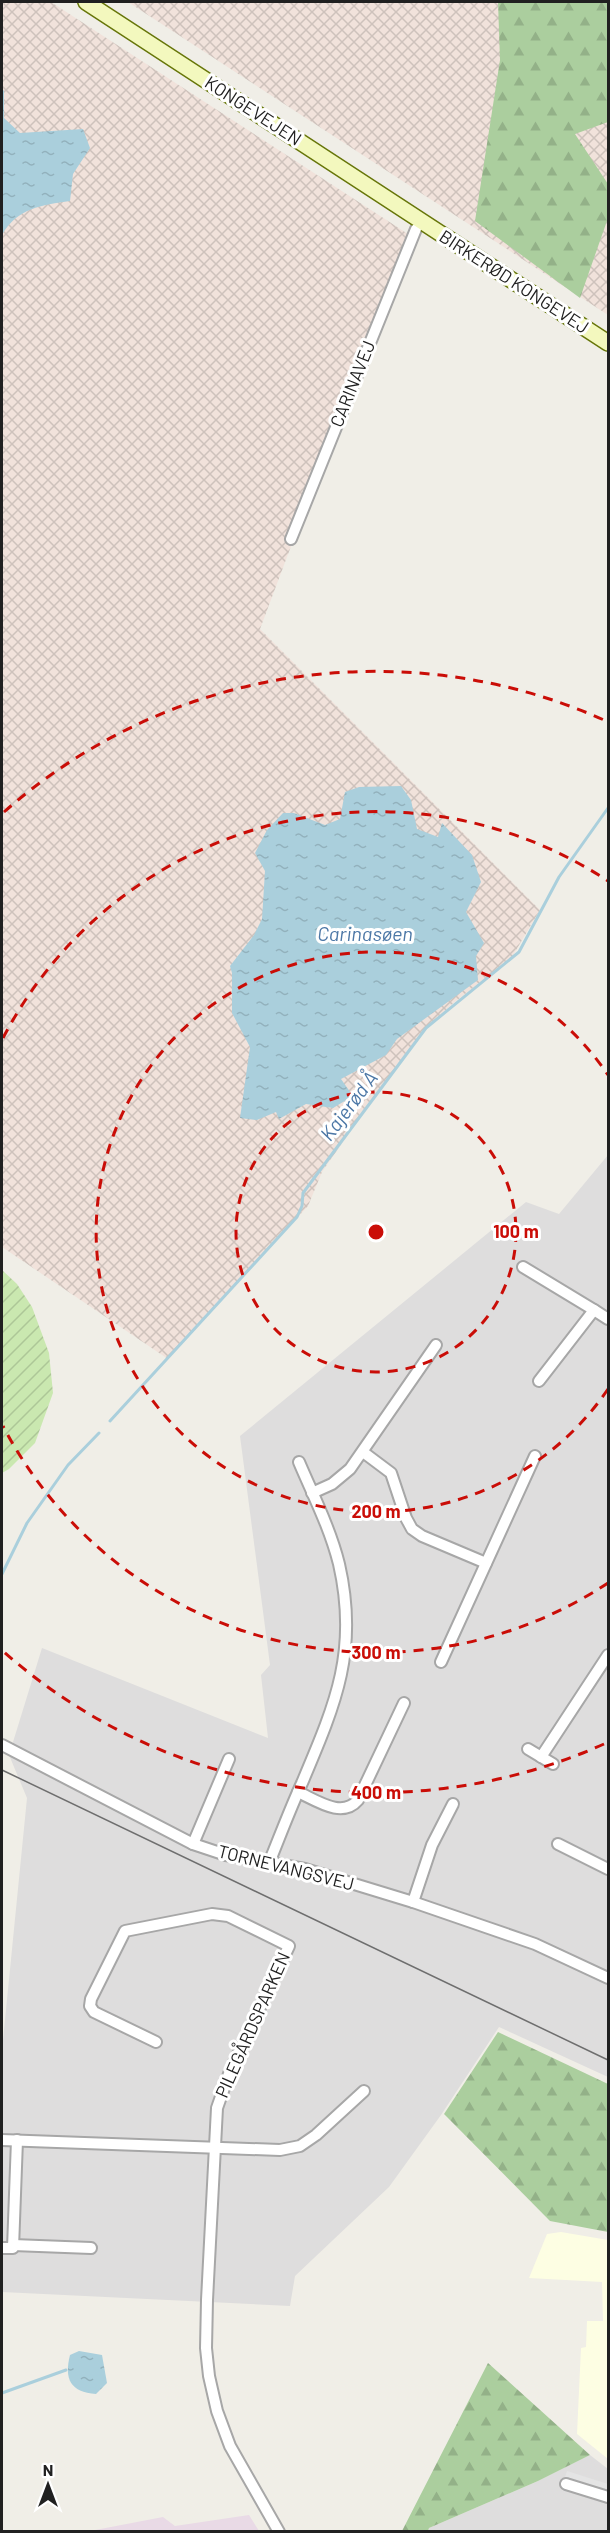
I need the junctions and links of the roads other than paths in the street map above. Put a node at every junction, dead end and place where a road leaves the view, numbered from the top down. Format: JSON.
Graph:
{"nodes":[{"id":1,"x":86,"y":2,"type":"edge"},
{"id":2,"x":418,"y":225,"type":"junction"},
{"id":3,"x":609,"y":343,"type":"edge"},
{"id":4,"x":291,"y":539,"type":"dead end"},
{"id":5,"x":523,"y":1267,"type":"dead end"},
{"id":6,"x":594,"y":1310,"type":"junction"},
{"id":7,"x":609,"y":1319,"type":"edge"},
{"id":8,"x":436,"y":1345,"type":"dead end"},
{"id":9,"x":538,"y":1382,"type":"dead end"},
{"id":10,"x":363,"y":1452,"type":"junction"},
{"id":11,"x":535,"y":1456,"type":"dead end"},
{"id":12,"x":299,"y":1462,"type":"dead end"},
{"id":13,"x":312,"y":1493,"type":"junction"},
{"id":14,"x":486,"y":1563,"type":"junction"},
{"id":15,"x":609,"y":1655,"type":"edge"},
{"id":16,"x":441,"y":1662,"type":"dead end"},
{"id":17,"x":404,"y":1703,"type":"dead end"},
{"id":18,"x":2,"y":1744,"type":"edge"},
{"id":19,"x":528,"y":1749,"type":"dead end"},
{"id":20,"x":541,"y":1756,"type":"junction"},
{"id":21,"x":230,"y":1759,"type":"dead end"},
{"id":22,"x":553,"y":1764,"type":"dead end"},
{"id":23,"x":298,"y":1792,"type":"junction"},
{"id":24,"x":453,"y":1804,"type":"dead end"},
{"id":25,"x":193,"y":1844,"type":"junction"},
{"id":26,"x":558,"y":1844,"type":"dead end"},
{"id":27,"x":269,"y":1863,"type":"junction"},
{"id":28,"x":609,"y":1869,"type":"edge"},
{"id":29,"x":413,"y":1902,"type":"junction"},
{"id":30,"x":608,"y":1976,"type":"edge"},
{"id":31,"x":156,"y":2042,"type":"dead end"},
{"id":32,"x":364,"y":2091,"type":"dead end"},
{"id":33,"x":2,"y":2140,"type":"edge"},
{"id":34,"x":17,"y":2140,"type":"junction"},
{"id":35,"x":213,"y":2148,"type":"junction"},
{"id":36,"x":14,"y":2245,"type":"junction"},
{"id":37,"x":2,"y":2248,"type":"edge"},
{"id":38,"x":91,"y":2248,"type":"dead end"},
{"id":39,"x":566,"y":2484,"type":"dead end"},
{"id":40,"x":609,"y":2497,"type":"edge"},
{"id":41,"x":279,"y":2532,"type":"edge"}],
"edges":[{"from":1,"to":2,"type":"main road","name":"KONGEVEJEN"},
{"from":2,"to":3,"type":"main road","name":"BIRKERØD KONGEVEJ"},
{"from":2,"to":4,"type":"street","name":"CARINAVEJ"},
{"from":5,"to":6,"type":"street"},
{"from":6,"to":7,"type":"street"},
{"from":6,"to":9,"type":"street"},
{"from":8,"to":10,"type":"street"},
{"from":10,"to":13,"type":"street"},
{"from":10,"to":14,"type":"street"},
{"from":11,"to":14,"type":"street"},
{"from":12,"to":13,"type":"street"},
{"from":13,"to":23,"type":"street"},
{"from":14,"to":16,"type":"street"},
{"from":15,"to":20,"type":"street"},
{"from":17,"to":23,"type":"street"},
{"from":18,"to":25,"type":"street","name":"TORNEVANGSVEJ"},
{"from":19,"to":20,"type":"street"},
{"from":20,"to":22,"type":"street"},
{"from":21,"to":25,"type":"street","name":"TORNEVANGSVEJ"},
{"from":23,"to":27,"type":"street"},
{"from":24,"to":29,"type":"street"},
{"from":25,"to":27,"type":"street","name":"TORNEVANGSVEJ"},
{"from":26,"to":28,"type":"street"},
{"from":27,"to":29,"type":"street","name":"TORNEVANGSVEJ"},
{"from":29,"to":30,"type":"street","name":"TORNEVANGSVEJ"},
{"from":31,"to":35,"type":"street","name":"PILEGÅRDSPARKEN"},
{"from":32,"to":35,"type":"street"},
{"from":33,"to":34,"type":"street"},
{"from":34,"to":35,"type":"street"},
{"from":34,"to":36,"type":"street"},
{"from":35,"to":41,"type":"street","name":"PILEGÅRDSPARKEN"},
{"from":36,"to":37,"type":"street"},
{"from":36,"to":38,"type":"street"},
{"from":39,"to":40,"type":"street"}]}
